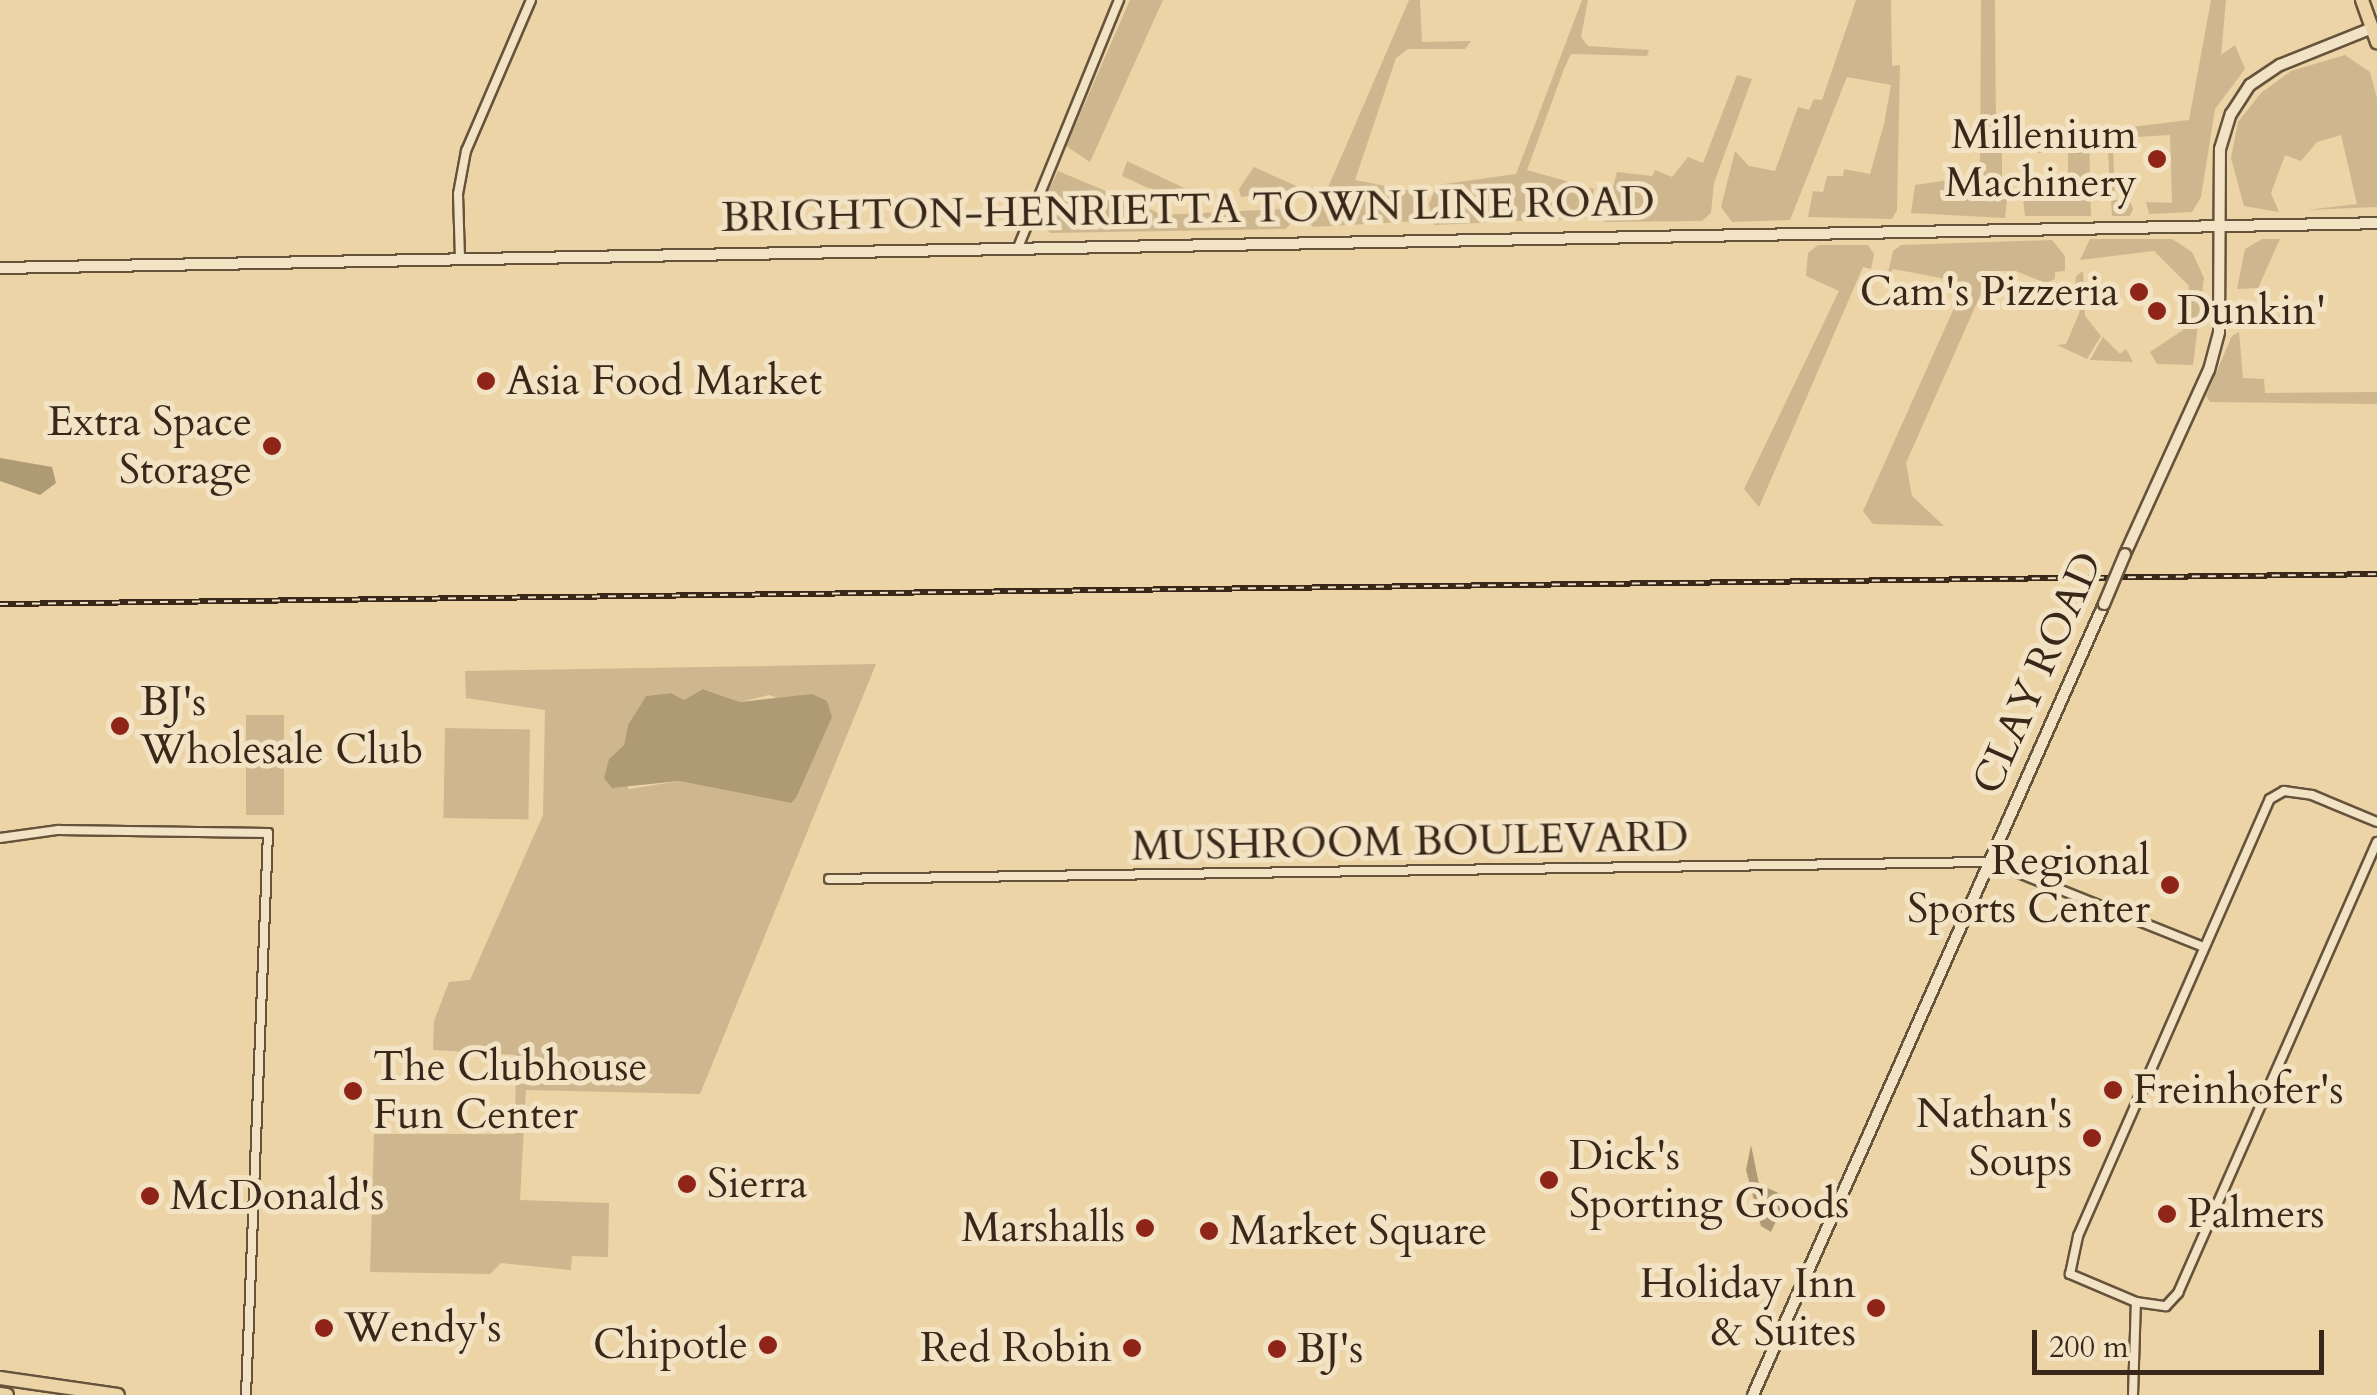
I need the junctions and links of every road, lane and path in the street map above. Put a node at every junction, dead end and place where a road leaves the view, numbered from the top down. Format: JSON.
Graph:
{"nodes":[{"id":1,"x":531,"y":0,"type":"edge"},
{"id":2,"x":1119,"y":0,"type":"edge"},
{"id":3,"x":2368,"y":5,"type":"edge"},
{"id":4,"x":2372,"y":28,"type":"junction"},
{"id":5,"x":2377,"y":42,"type":"edge"},
{"id":6,"x":2377,"y":223,"type":"edge"},
{"id":7,"x":2222,"y":225,"type":"junction"},
{"id":8,"x":1019,"y":245,"type":"junction"},
{"id":9,"x":460,"y":258,"type":"junction"},
{"id":10,"x":0,"y":268,"type":"edge"},
{"id":11,"x":2377,"y":822,"type":"edge"},
{"id":12,"x":0,"y":838,"type":"edge"},
{"id":13,"x":2377,"y":842,"type":"edge"},
{"id":14,"x":1991,"y":862,"type":"junction"},
{"id":15,"x":828,"y":879,"type":"dead end"},
{"id":16,"x":2203,"y":947,"type":"junction"},
{"id":17,"x":2136,"y":1302,"type":"junction"},
{"id":18,"x":0,"y":1378,"type":"edge"},
{"id":19,"x":118,"y":1395,"type":"edge"},
{"id":20,"x":246,"y":1395,"type":"edge"},
{"id":21,"x":1752,"y":1395,"type":"edge"},
{"id":22,"x":2134,"y":1395,"type":"edge"}],
"edges":[{"from":1,"to":9,"type":"street"},
{"from":2,"to":8,"type":"street"},
{"from":3,"to":4,"type":"main road"},
{"from":4,"to":5,"type":"main road"},
{"from":4,"to":7,"type":"street","name":"CLAY ROAD"},
{"from":6,"to":7,"type":"street","name":"BRIGHTON-HENRIETTA TOWN LINE ROAD"},
{"from":7,"to":8,"type":"street","name":"BRIGHTON-HENRIETTA TOWN LINE ROAD"},
{"from":7,"to":14,"type":"street","name":"CLAY ROAD","bridge":true},
{"from":8,"to":9,"type":"street","name":"BRIGHTON-HENRIETTA TOWN LINE ROAD"},
{"from":9,"to":10,"type":"street","name":"BRIGHTON-HENRIETTA TOWN LINE ROAD"},
{"from":11,"to":16,"type":"street"},
{"from":12,"to":20,"type":"street"},
{"from":13,"to":17,"type":"street"},
{"from":14,"to":15,"type":"street","name":"MUSHROOM BOULEVARD"},
{"from":14,"to":16,"type":"street"},
{"from":14,"to":21,"type":"street","name":"CLAY ROAD"},
{"from":16,"to":17,"type":"street"},
{"from":17,"to":22,"type":"street"},
{"from":18,"to":19,"type":"main road"}]}
